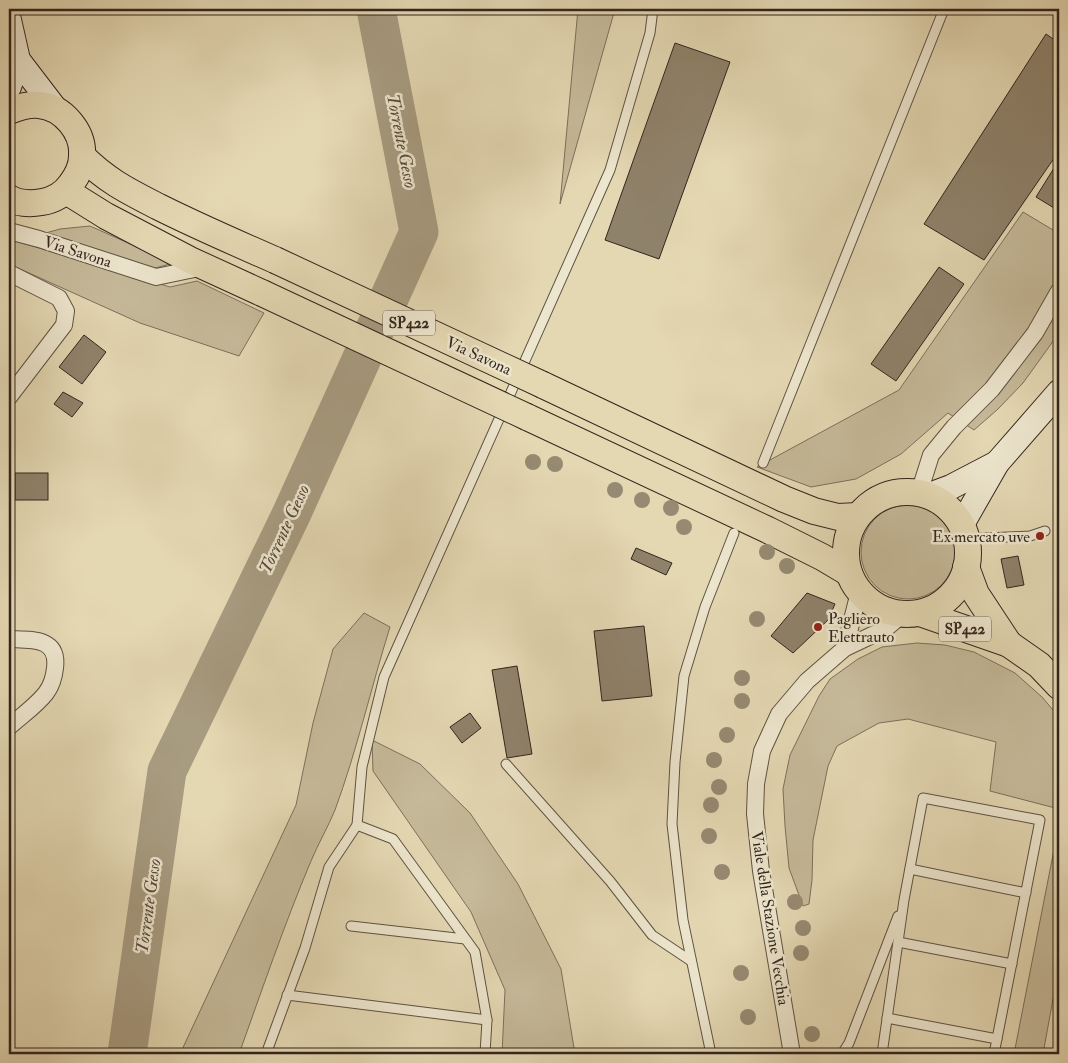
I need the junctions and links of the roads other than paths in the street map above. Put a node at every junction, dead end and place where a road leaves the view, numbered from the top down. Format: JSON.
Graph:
{"nodes":[{"id":1,"x":653,"y":9,"type":"edge"},
{"id":2,"x":944,"y":9,"type":"edge"},
{"id":3,"x":9,"y":20,"type":"edge"},
{"id":4,"x":18,"y":60,"type":"junction"},
{"id":5,"x":9,"y":87,"type":"edge"},
{"id":6,"x":57,"y":110,"type":"junction"},
{"id":7,"x":9,"y":111,"type":"edge"},
{"id":8,"x":82,"y":156,"type":"junction"},
{"id":9,"x":66,"y":191,"type":"junction"},
{"id":10,"x":9,"y":198,"type":"edge"},
{"id":11,"x":9,"y":231,"type":"edge"},
{"id":12,"x":205,"y":267,"type":"junction"},
{"id":13,"x":9,"y":273,"type":"edge"},
{"id":14,"x":1059,"y":291,"type":"edge"},
{"id":15,"x":1059,"y":392,"type":"edge"},
{"id":16,"x":9,"y":397,"type":"edge"},
{"id":17,"x":763,"y":463,"type":"dead end"},
{"id":18,"x":998,"y":463,"type":"junction"},
{"id":19,"x":923,"y":494,"type":"junction"},
{"id":20,"x":858,"y":516,"type":"junction"},
{"id":21,"x":1045,"y":531,"type":"dead end"},
{"id":22,"x":964,"y":532,"type":"junction"},
{"id":23,"x":734,"y":533,"type":"dead end"},
{"id":24,"x":966,"y":566,"type":"junction"},
{"id":25,"x":854,"y":582,"type":"junction"},
{"id":26,"x":912,"y":613,"type":"junction"},
{"id":27,"x":9,"y":639,"type":"edge"},
{"id":28,"x":1009,"y":644,"type":"junction"},
{"id":29,"x":845,"y":648,"type":"junction"},
{"id":30,"x":1059,"y":686,"type":"edge"},
{"id":31,"x":9,"y":727,"type":"edge"},
{"id":32,"x":506,"y":764,"type":"dead end"},
{"id":33,"x":357,"y":825,"type":"junction"},
{"id":34,"x":910,"y":869,"type":"junction"},
{"id":35,"x":1026,"y":893,"type":"junction"},
{"id":36,"x":904,"y":900,"type":"junction"},
{"id":37,"x":351,"y":926,"type":"dead end"},
{"id":38,"x":465,"y":939,"type":"junction"},
{"id":39,"x":898,"y":942,"type":"junction"},
{"id":40,"x":691,"y":961,"type":"junction"},
{"id":41,"x":1012,"y":964,"type":"junction"},
{"id":42,"x":287,"y":995,"type":"junction"},
{"id":43,"x":887,"y":1018,"type":"junction"},
{"id":44,"x":487,"y":1020,"type":"junction"},
{"id":45,"x":997,"y":1039,"type":"junction"},
{"id":46,"x":791,"y":1047,"type":"edge"},
{"id":47,"x":266,"y":1054,"type":"edge"},
{"id":48,"x":485,"y":1054,"type":"edge"},
{"id":49,"x":711,"y":1054,"type":"edge"},
{"id":50,"x":842,"y":1054,"type":"edge"},
{"id":51,"x":882,"y":1054,"type":"edge"},
{"id":52,"x":994,"y":1054,"type":"edge"}],
"edges":[{"from":1,"to":33,"type":"lane"},
{"from":2,"to":17,"type":"lane"},
{"from":3,"to":4,"type":"street"},
{"from":4,"to":5,"type":"street"},
{"from":4,"to":6,"type":"street"},
{"from":6,"to":7,"type":"main road"},
{"from":6,"to":8,"type":"main road"},
{"from":8,"to":9,"type":"main road"},
{"from":8,"to":20,"type":"main road","name":"Via Savona","number":"SP422","bridge":true},
{"from":9,"to":10,"type":"main road"},
{"from":9,"to":12,"type":"main road","number":"SP422"},
{"from":11,"to":12,"type":"street","name":"Via Savona"},
{"from":12,"to":25,"type":"main road","number":"SP422","bridge":true},
{"from":13,"to":16,"type":"street"},
{"from":14,"to":19,"type":"street"},
{"from":15,"to":18,"type":"street"},
{"from":18,"to":19,"type":"street"},
{"from":18,"to":22,"type":"street"},
{"from":19,"to":20,"type":"main road"},
{"from":19,"to":22,"type":"main road"},
{"from":20,"to":25,"type":"main road"},
{"from":21,"to":22,"type":"lane"},
{"from":22,"to":24,"type":"main road","number":"SP422"},
{"from":23,"to":40,"type":"lane"},
{"from":24,"to":26,"type":"main road","number":"SP422"},
{"from":24,"to":28,"type":"main road","number":"SP422"},
{"from":25,"to":26,"type":"main road","number":"SP422"},
{"from":25,"to":29,"type":"street"},
{"from":26,"to":28,"type":"main road","number":"SP422"},
{"from":26,"to":29,"type":"street","name":"Viale della Stazione Vecchia"},
{"from":27,"to":31,"type":"street"},
{"from":28,"to":30,"type":"main road","number":"SP422"},
{"from":29,"to":46,"type":"street","name":"Viale della Stazione Vecchia"},
{"from":32,"to":40,"type":"lane"},
{"from":33,"to":38,"type":"lane"},
{"from":33,"to":42,"type":"lane"},
{"from":34,"to":35,"type":"lane"},
{"from":34,"to":35,"type":"lane"},
{"from":34,"to":36,"type":"lane"},
{"from":35,"to":41,"type":"lane"},
{"from":36,"to":39,"type":"lane"},
{"from":36,"to":50,"type":"lane"},
{"from":37,"to":38,"type":"lane"},
{"from":38,"to":44,"type":"lane"},
{"from":39,"to":41,"type":"lane"},
{"from":39,"to":43,"type":"lane"},
{"from":40,"to":49,"type":"lane"},
{"from":41,"to":45,"type":"lane"},
{"from":42,"to":44,"type":"lane"},
{"from":42,"to":47,"type":"lane"},
{"from":43,"to":45,"type":"lane"},
{"from":43,"to":51,"type":"lane"},
{"from":44,"to":48,"type":"lane"},
{"from":45,"to":52,"type":"lane"}]}
